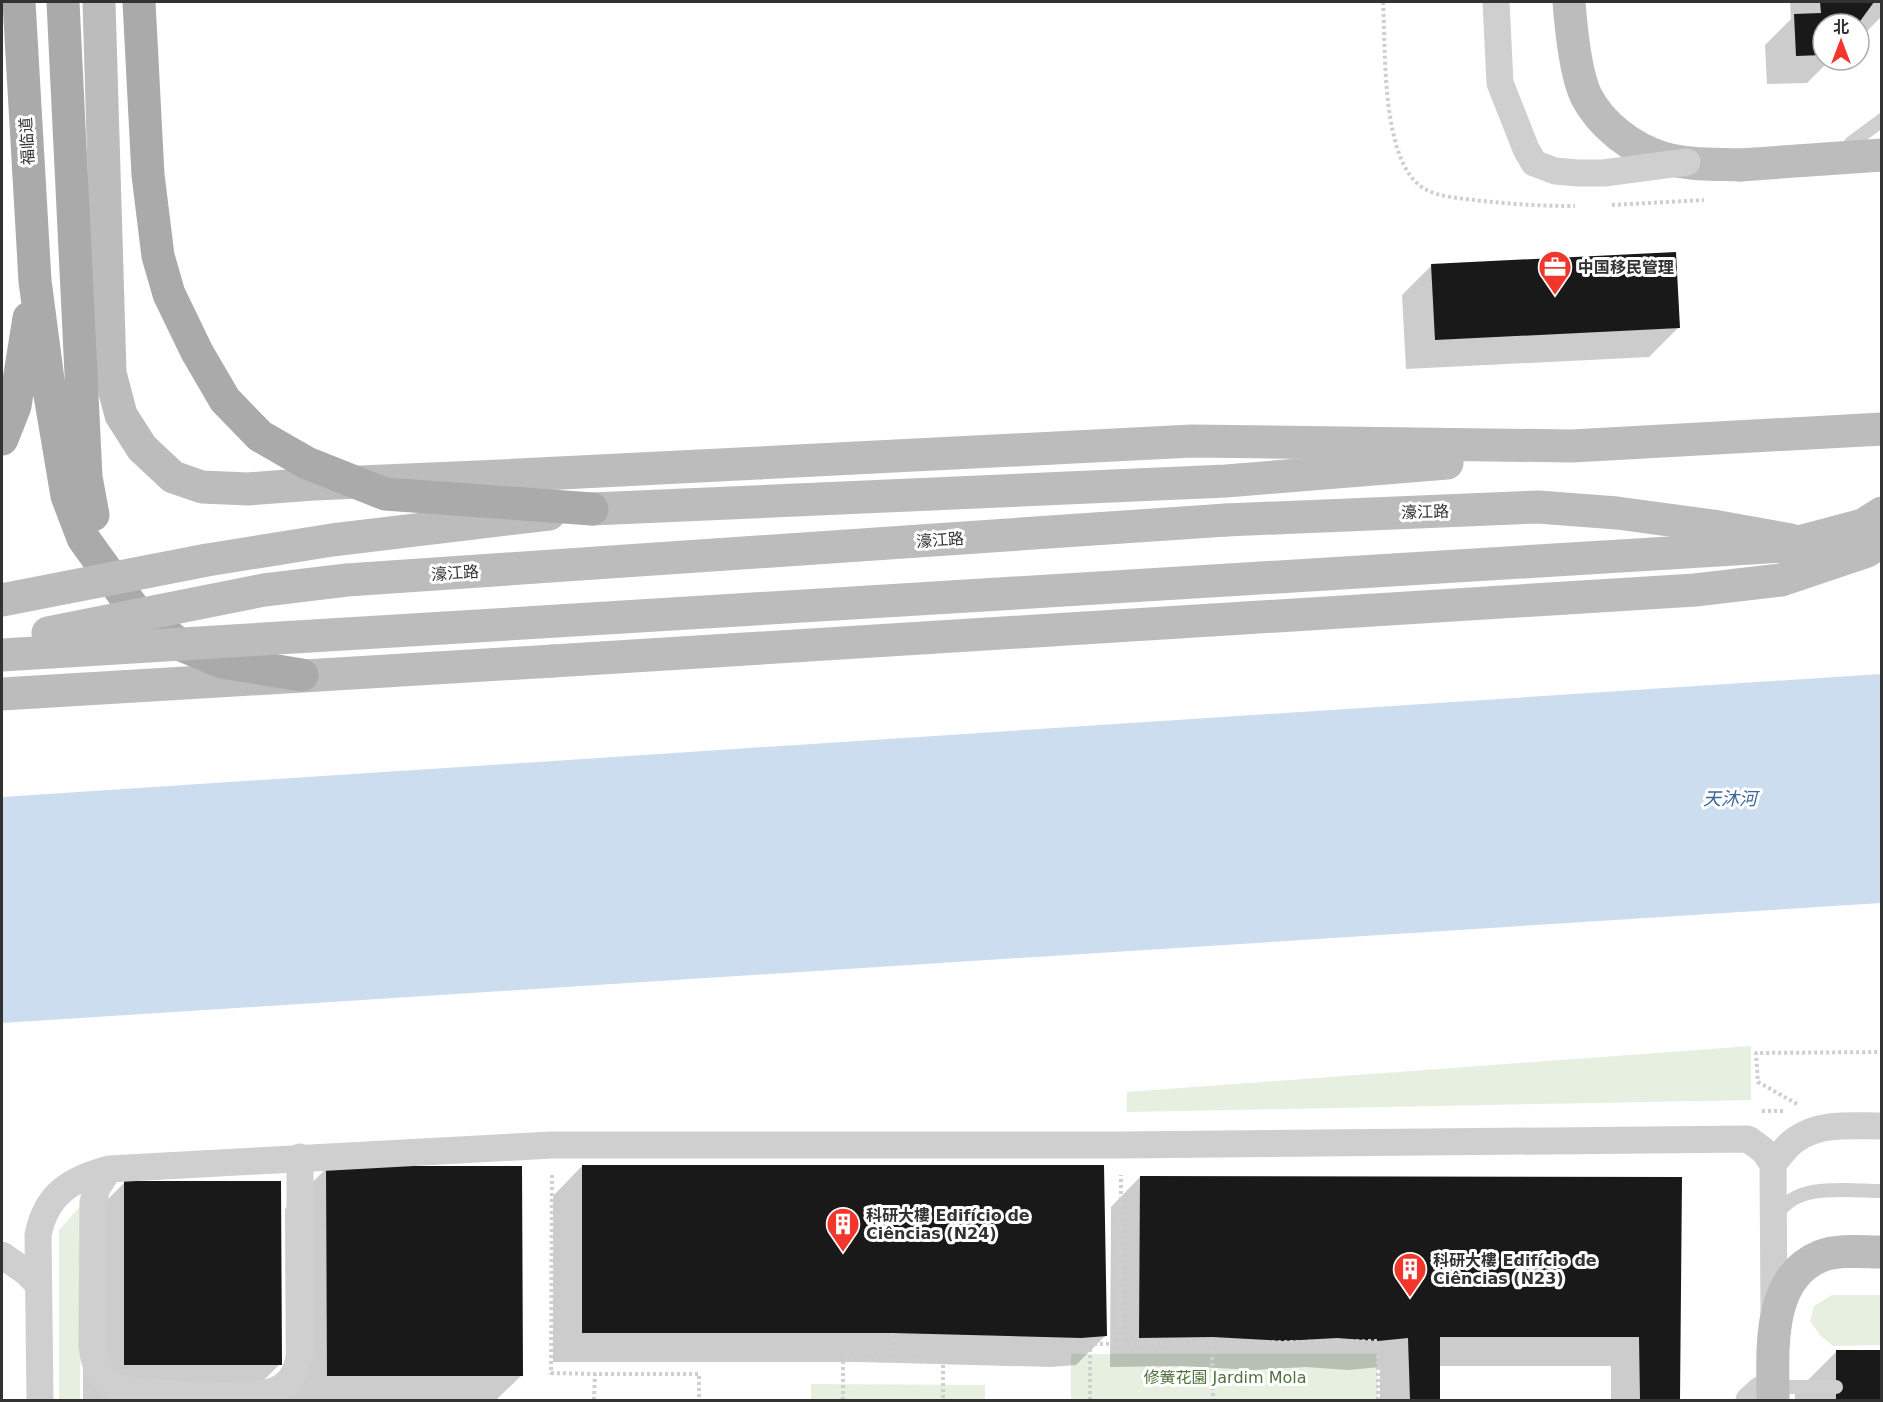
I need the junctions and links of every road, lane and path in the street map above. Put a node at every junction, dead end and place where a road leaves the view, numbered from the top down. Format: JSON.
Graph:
{"nodes":[{"id":1,"x":19,"y":2,"type":"edge"},
{"id":2,"x":63,"y":2,"type":"edge"},
{"id":3,"x":99,"y":2,"type":"edge"},
{"id":4,"x":139,"y":2,"type":"edge"},
{"id":5,"x":1496,"y":2,"type":"edge"},
{"id":6,"x":1569,"y":2,"type":"edge"},
{"id":7,"x":1881,"y":120,"type":"edge"},
{"id":8,"x":1851,"y":143,"type":"dead end"},
{"id":9,"x":1881,"y":155,"type":"edge"},
{"id":10,"x":1687,"y":162,"type":"junction"},
{"id":11,"x":35,"y":281,"type":"junction"},
{"id":12,"x":1881,"y":429,"type":"edge"},
{"id":13,"x":2,"y":439,"type":"edge"},
{"id":14,"x":1572,"y":446,"type":"junction"},
{"id":15,"x":592,"y":509,"type":"junction"},
{"id":16,"x":1881,"y":513,"type":"edge"},
{"id":17,"x":1881,"y":541,"type":"edge"},
{"id":18,"x":1881,"y":551,"type":"edge"},
{"id":19,"x":109,"y":574,"type":"junction"},
{"id":20,"x":2,"y":600,"type":"edge"},
{"id":21,"x":2,"y":641,"type":"edge"},
{"id":22,"x":2,"y":654,"type":"edge"},
{"id":23,"x":302,"y":675,"type":"junction"},
{"id":24,"x":2,"y":694,"type":"edge"},
{"id":25,"x":1881,"y":1052,"type":"edge"},
{"id":26,"x":1798,"y":1105,"type":"dead end"},
{"id":27,"x":1785,"y":1111,"type":"dead end"},
{"id":28,"x":1761,"y":1112,"type":"dead end"},
{"id":29,"x":1832,"y":1126,"type":"junction"},
{"id":30,"x":1881,"y":1126,"type":"edge"},
{"id":31,"x":1748,"y":1139,"type":"junction"},
{"id":32,"x":1121,"y":1144,"type":"junction"},
{"id":33,"x":552,"y":1145,"type":"junction"},
{"id":34,"x":300,"y":1157,"type":"junction"},
{"id":35,"x":1773,"y":1164,"type":"junction"},
{"id":36,"x":109,"y":1169,"type":"junction"},
{"id":37,"x":1881,"y":1191,"type":"edge"},
{"id":38,"x":1773,"y":1224,"type":"junction"},
{"id":39,"x":1881,"y":1252,"type":"edge"},
{"id":40,"x":2,"y":1255,"type":"edge"},
{"id":41,"x":39,"y":1284,"type":"junction"},
{"id":42,"x":1774,"y":1326,"type":"junction"},
{"id":43,"x":893,"y":1333,"type":"dead end"},
{"id":44,"x":1212,"y":1343,"type":"junction"},
{"id":45,"x":1120,"y":1344,"type":"junction"},
{"id":46,"x":893,"y":1361,"type":"junction"},
{"id":47,"x":595,"y":1374,"type":"junction"},
{"id":48,"x":1836,"y":1387,"type":"dead end"},
{"id":49,"x":1765,"y":1396,"type":"edge"},
{"id":50,"x":40,"y":1401,"type":"edge"},
{"id":51,"x":594,"y":1401,"type":"edge"},
{"id":52,"x":699,"y":1401,"type":"edge"},
{"id":53,"x":843,"y":1401,"type":"edge"},
{"id":54,"x":943,"y":1401,"type":"edge"},
{"id":55,"x":1090,"y":1401,"type":"edge"},
{"id":56,"x":1213,"y":1401,"type":"edge"},
{"id":57,"x":1378,"y":1401,"type":"edge"}],
"edges":[{"from":1,"to":11,"type":"main road","name":"福临道"},
{"from":2,"to":19,"type":"main road"},
{"from":3,"to":14,"type":"main road"},
{"from":4,"to":15,"type":"main road","bridge":true},
{"from":5,"to":10,"type":"street","bridge":true},
{"from":6,"to":10,"type":"main road","bridge":true},
{"from":7,"to":8,"type":"lane"},
{"from":9,"to":10,"type":"main road","bridge":true},
{"from":11,"to":13,"type":"main road"},
{"from":11,"to":19,"type":"main road"},
{"from":12,"to":14,"type":"main road"},
{"from":14,"to":15,"type":"main road"},
{"from":15,"to":20,"type":"main road","bridge":true},
{"from":16,"to":22,"type":"main road","bridge":true},
{"from":17,"to":23,"type":"main road","bridge":true},
{"from":18,"to":21,"type":"main road","name":"濠江路","bridge":true},
{"from":19,"to":23,"type":"main road"},
{"from":23,"to":24,"type":"main road"},
{"from":25,"to":26,"type":"path"},
{"from":27,"to":28,"type":"path"},
{"from":29,"to":30,"type":"street"},
{"from":29,"to":31,"type":"street"},
{"from":29,"to":35,"type":"street"},
{"from":31,"to":32,"type":"street"},
{"from":31,"to":35,"type":"street"},
{"from":32,"to":33,"type":"street"},
{"from":32,"to":45,"type":"path"},
{"from":33,"to":34,"type":"street"},
{"from":33,"to":47,"type":"path"},
{"from":34,"to":36,"type":"street"},
{"from":34,"to":36,"type":"street"},
{"from":35,"to":38,"type":"street"},
{"from":36,"to":41,"type":"street"},
{"from":37,"to":38,"type":"lane"},
{"from":38,"to":42,"type":"street"},
{"from":39,"to":42,"type":"main road"},
{"from":40,"to":41,"type":"street"},
{"from":41,"to":50,"type":"street"},
{"from":42,"to":49,"type":"main road"},
{"from":43,"to":46,"type":"path"},
{"from":44,"to":45,"type":"path"},
{"from":44,"to":56,"type":"path"},
{"from":44,"to":57,"type":"path"},
{"from":45,"to":55,"type":"path"},
{"from":46,"to":53,"type":"path"},
{"from":46,"to":54,"type":"path"},
{"from":47,"to":51,"type":"path"},
{"from":47,"to":52,"type":"path"},
{"from":48,"to":49,"type":"lane"}]}
